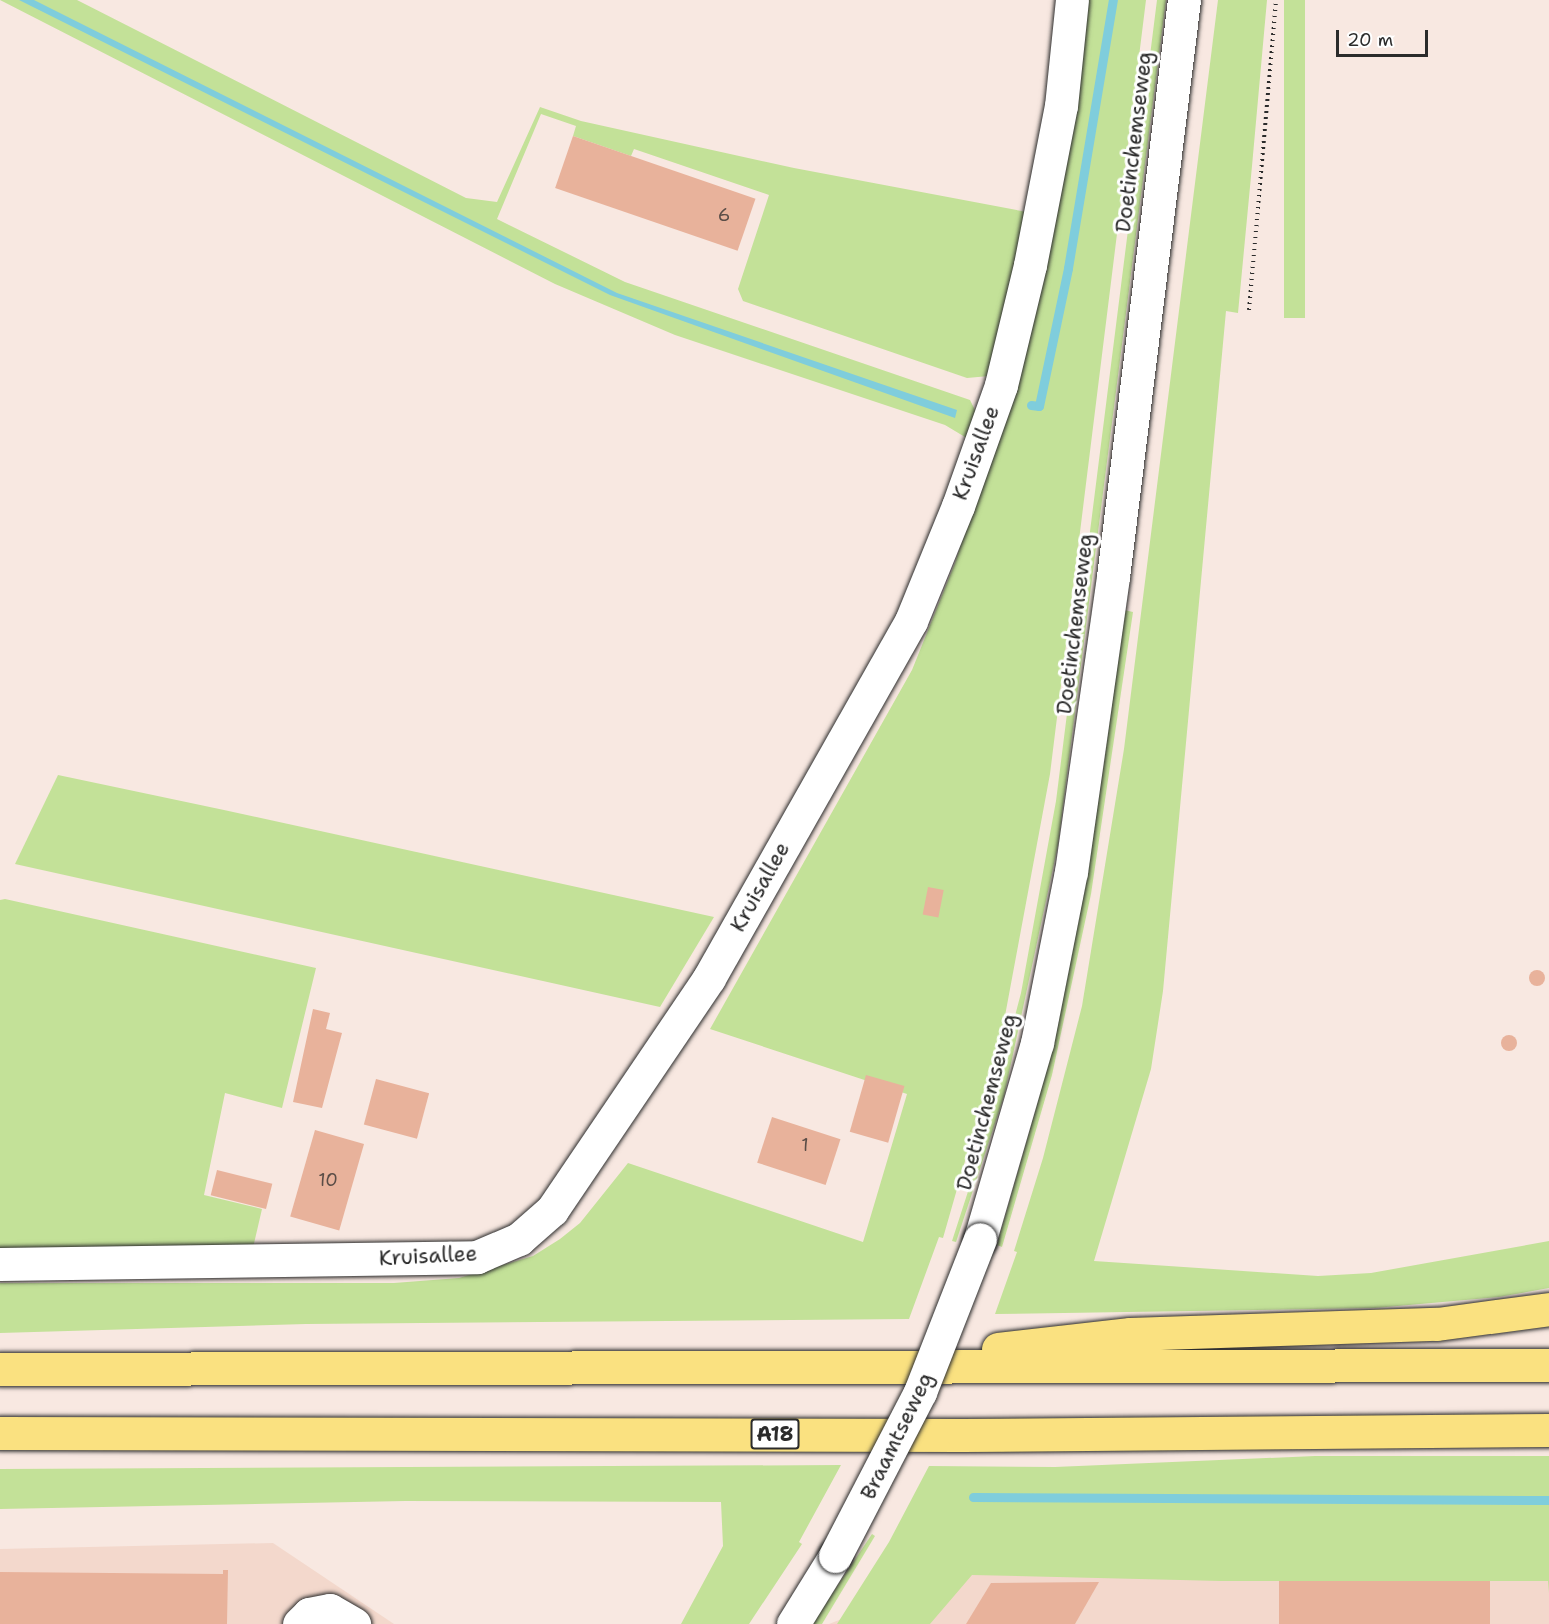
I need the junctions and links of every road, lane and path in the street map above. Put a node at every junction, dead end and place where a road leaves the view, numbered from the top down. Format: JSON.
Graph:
{"nodes":[{"id":1,"x":1072,"y":0,"type":"edge"},
{"id":2,"x":1184,"y":0,"type":"edge"},
{"id":3,"x":1276,"y":0,"type":"edge"},
{"id":4,"x":1249,"y":310,"type":"dead end"},
{"id":5,"x":980,"y":1239,"type":"joint"},
{"id":6,"x":0,"y":1264,"type":"edge"},
{"id":7,"x":1549,"y":1309,"type":"edge"},
{"id":8,"x":1549,"y":1365,"type":"edge"},
{"id":9,"x":833,"y":1367,"type":"junction"},
{"id":10,"x":0,"y":1370,"type":"edge"},
{"id":11,"x":1549,"y":1430,"type":"edge"},
{"id":12,"x":0,"y":1433,"type":"edge"},
{"id":13,"x":299,"y":1624,"type":"edge"},
{"id":14,"x":354,"y":1624,"type":"edge"},
{"id":15,"x":794,"y":1624,"type":"edge"}],
"edges":[{"from":1,"to":6,"type":"street","name":"Kruisallee"},
{"from":2,"to":5,"type":"street","name":"Doetinchemseweg"},
{"from":3,"to":4,"type":"path"},
{"from":5,"to":15,"type":"street","name":"Braamtseweg","bridge":true},
{"from":7,"to":9,"type":"highway"},
{"from":8,"to":9,"type":"highway"},
{"from":9,"to":10,"type":"highway"},
{"from":11,"to":12,"type":"highway","number":"A18"},
{"from":13,"to":14,"type":"street"}]}
